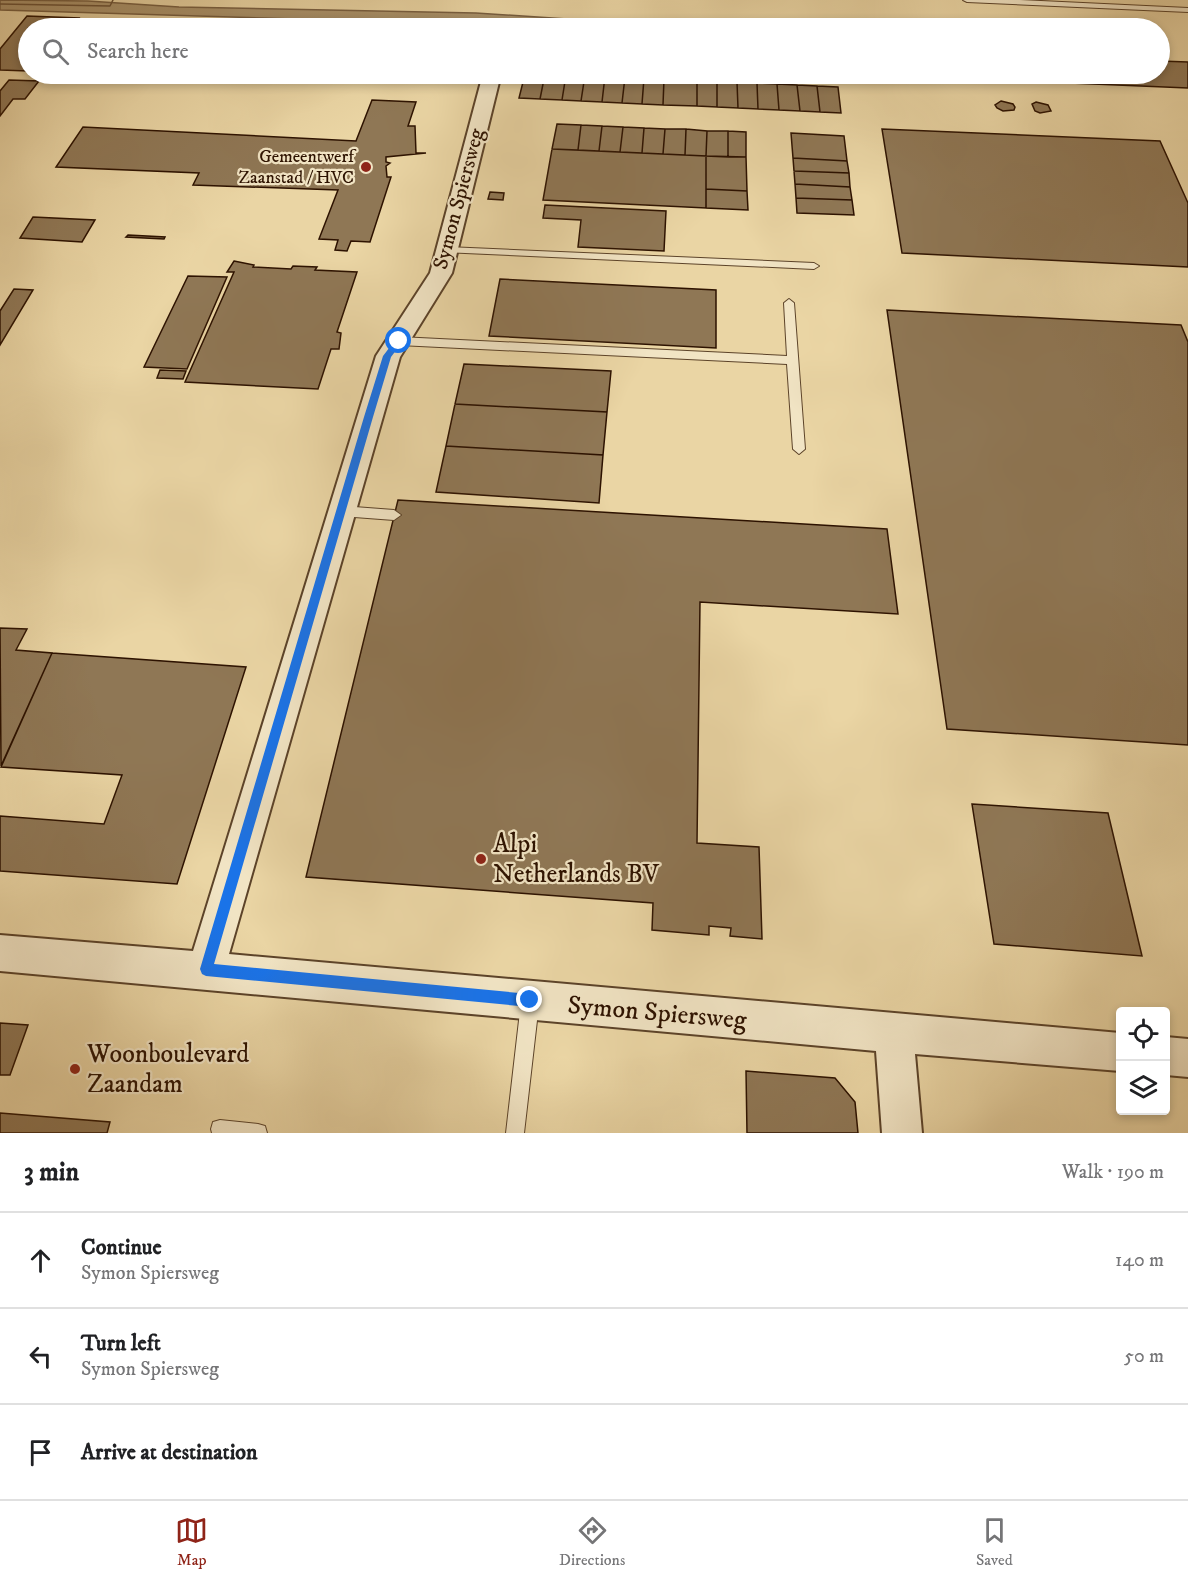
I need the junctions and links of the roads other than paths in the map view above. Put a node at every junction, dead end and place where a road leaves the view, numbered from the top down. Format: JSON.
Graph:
{"nodes":[{"id":1,"x":967,"y":0,"type":"edge"},
{"id":2,"x":1188,"y":10,"type":"edge"},
{"id":3,"x":489,"y":84,"type":"edge"},
{"id":4,"x":447,"y":250,"type":"junction"},
{"id":5,"x":814,"y":266,"type":"dead end"},
{"id":6,"x":789,"y":303,"type":"dead end"},
{"id":7,"x":399,"y":341,"type":"junction"},
{"id":8,"x":793,"y":360,"type":"junction"},
{"id":9,"x":799,"y":449,"type":"dead end"},
{"id":10,"x":341,"y":511,"type":"junction"},
{"id":11,"x":394,"y":515,"type":"dead end"},
{"id":12,"x":0,"y":953,"type":"edge"},
{"id":13,"x":206,"y":969,"type":"junction"},
{"id":14,"x":530,"y":1000,"type":"junction"},
{"id":15,"x":894,"y":1034,"type":"junction"},
{"id":16,"x":1116,"y":1052,"type":"edge"},
{"id":17,"x":1170,"y":1056,"type":"edge"},
{"id":18,"x":1188,"y":1058,"type":"edge"},
{"id":19,"x":220,"y":1129,"type":"dead end"},
{"id":20,"x":258,"y":1133,"type":"edge"},
{"id":21,"x":515,"y":1133,"type":"edge"},
{"id":22,"x":902,"y":1133,"type":"edge"}],
"edges":[{"from":1,"to":2,"type":"lane"},
{"from":3,"to":4,"type":"street","name":"Symon Spiersweg"},
{"from":4,"to":5,"type":"lane"},
{"from":4,"to":7,"type":"street","name":"Symon Spiersweg"},
{"from":6,"to":8,"type":"lane"},
{"from":7,"to":8,"type":"lane"},
{"from":7,"to":10,"type":"street","name":"Symon Spiersweg"},
{"from":8,"to":9,"type":"lane"},
{"from":10,"to":11,"type":"lane"},
{"from":10,"to":13,"type":"street","name":"Symon Spiersweg"},
{"from":12,"to":13,"type":"street","name":"Symon Spiersweg"},
{"from":13,"to":14,"type":"street","name":"Symon Spiersweg"},
{"from":14,"to":15,"type":"street","name":"Symon Spiersweg"},
{"from":14,"to":21,"type":"lane"},
{"from":15,"to":16,"type":"street","name":"Symon Spiersweg"},
{"from":15,"to":22,"type":"street"},
{"from":17,"to":18,"type":"street"},
{"from":19,"to":20,"type":"lane"}]}
